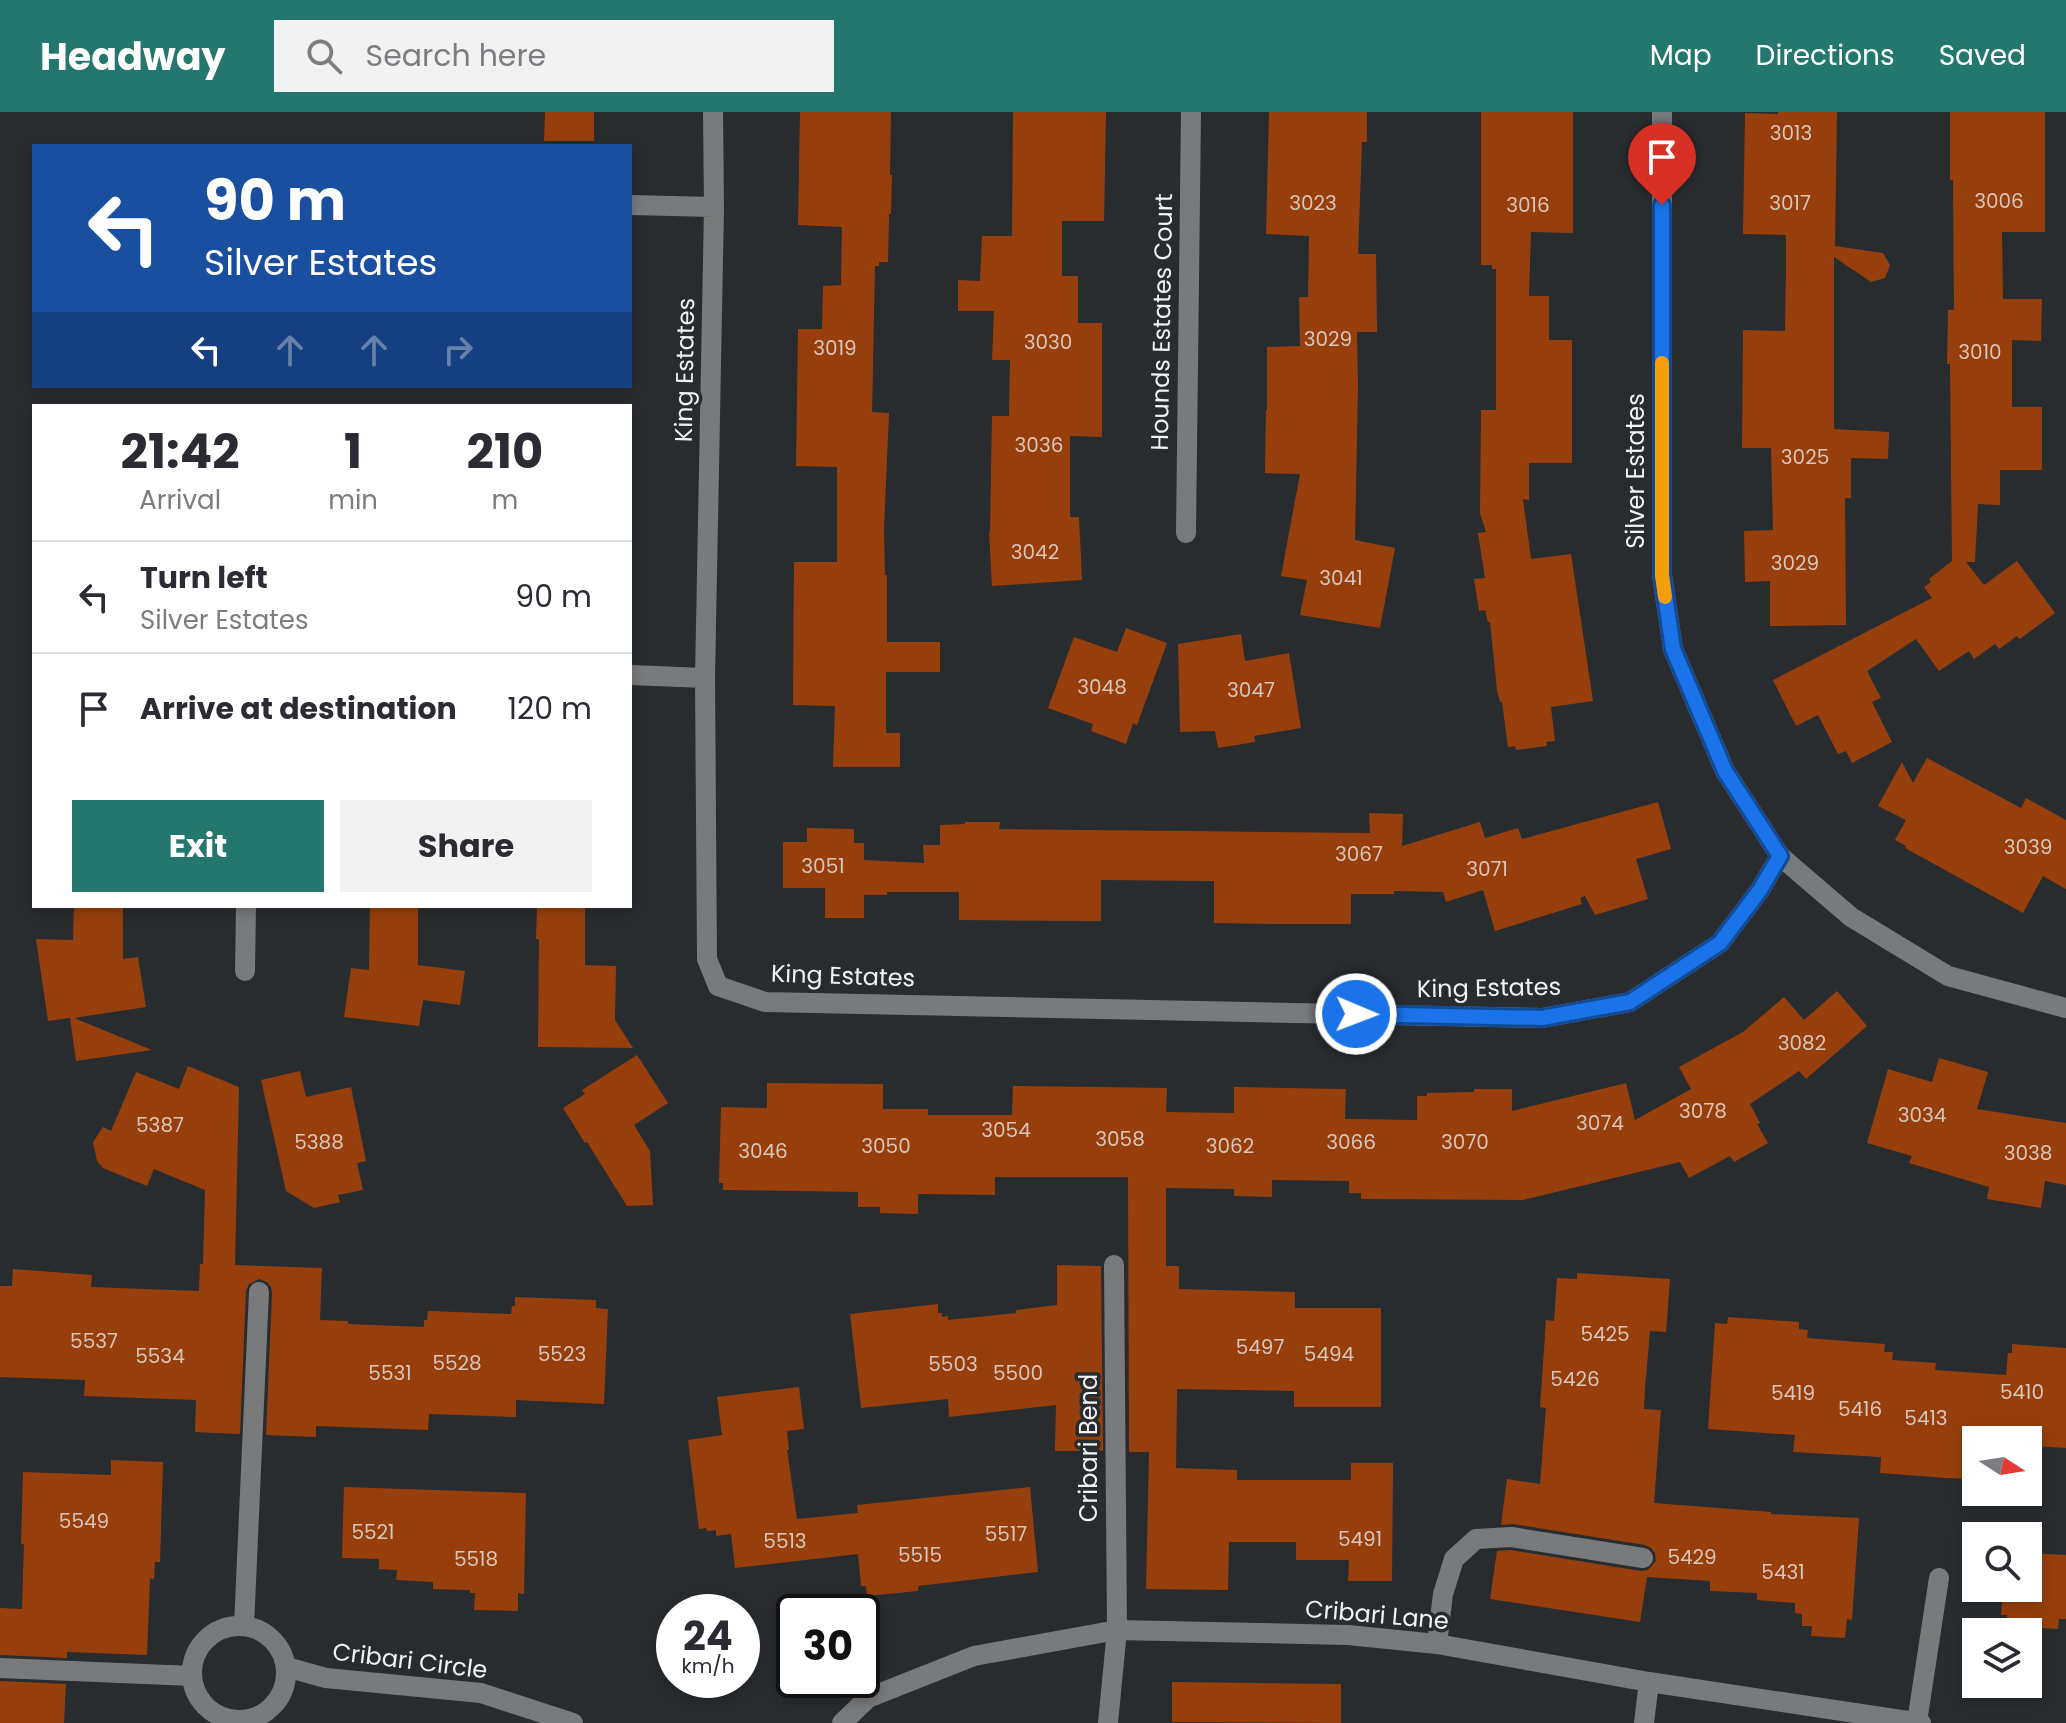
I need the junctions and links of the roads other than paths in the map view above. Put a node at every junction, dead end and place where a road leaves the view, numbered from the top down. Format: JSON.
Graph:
{"nodes":[{"id":1,"x":713,"y":112,"type":"edge"},
{"id":2,"x":1191,"y":112,"type":"edge"},
{"id":3,"x":1662,"y":112,"type":"edge"},
{"id":4,"x":632,"y":205,"type":"edge"},
{"id":5,"x":714,"y":207,"type":"junction"},
{"id":6,"x":1186,"y":533,"type":"dead end"},
{"id":7,"x":632,"y":675,"type":"edge"},
{"id":8,"x":705,"y":678,"type":"junction"},
{"id":9,"x":1780,"y":856,"type":"junction"},
{"id":10,"x":246,"y":908,"type":"edge"},
{"id":11,"x":245,"y":971,"type":"dead end"},
{"id":12,"x":2066,"y":1008,"type":"edge"},
{"id":13,"x":1114,"y":1265,"type":"dead end"},
{"id":14,"x":259,"y":1292,"type":"dead end"},
{"id":15,"x":1643,"y":1558,"type":"dead end"},
{"id":16,"x":1939,"y":1578,"type":"dead end"},
{"id":17,"x":244,"y":1626,"type":"junction"},
{"id":18,"x":1117,"y":1630,"type":"junction"},
{"id":19,"x":1437,"y":1644,"type":"junction"},
{"id":20,"x":286,"y":1667,"type":"junction"},
{"id":21,"x":0,"y":1668,"type":"edge"},
{"id":22,"x":192,"y":1676,"type":"junction"},
{"id":23,"x":1649,"y":1682,"type":"junction"},
{"id":24,"x":241,"y":1721,"type":"edge"},
{"id":25,"x":573,"y":1723,"type":"edge"},
{"id":26,"x":842,"y":1723,"type":"edge"},
{"id":27,"x":1108,"y":1723,"type":"edge"},
{"id":28,"x":1644,"y":1723,"type":"edge"},
{"id":29,"x":1919,"y":1723,"type":"edge"}],
"edges":[{"from":1,"to":5,"type":"street","name":"King Estates"},
{"from":2,"to":6,"type":"street","name":"Hounds Estates Court"},
{"from":3,"to":9,"type":"street","name":"Silver Estates"},
{"from":4,"to":5,"type":"street"},
{"from":5,"to":8,"type":"street","name":"King Estates"},
{"from":7,"to":8,"type":"street"},
{"from":8,"to":9,"type":"street","name":"King Estates"},
{"from":9,"to":12,"type":"street","name":"Silver Estates"},
{"from":10,"to":11,"type":"street"},
{"from":13,"to":18,"type":"street","name":"Cribari Bend"},
{"from":14,"to":17,"type":"street"},
{"from":15,"to":19,"type":"street"},
{"from":16,"to":29,"type":"street"},
{"from":17,"to":20,"type":"street"},
{"from":17,"to":22,"type":"street"},
{"from":18,"to":19,"type":"street","name":"Cribari Lane"},
{"from":18,"to":26,"type":"street","name":"Cribari Lane"},
{"from":18,"to":27,"type":"street","name":"Cribari Bend"},
{"from":19,"to":23,"type":"street","name":"Cribari Lane"},
{"from":20,"to":24,"type":"street"},
{"from":20,"to":25,"type":"street","name":"Cribari Circle"},
{"from":21,"to":22,"type":"street"},
{"from":22,"to":24,"type":"street"},
{"from":23,"to":28,"type":"street"},
{"from":23,"to":29,"type":"street","name":"Cribari Lane"}]}
